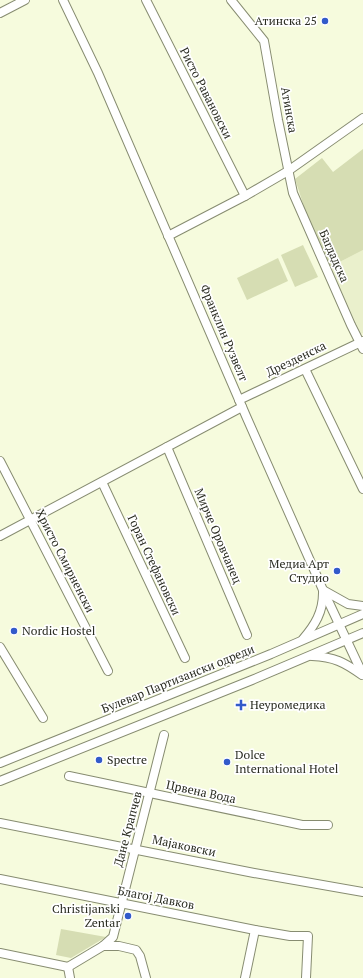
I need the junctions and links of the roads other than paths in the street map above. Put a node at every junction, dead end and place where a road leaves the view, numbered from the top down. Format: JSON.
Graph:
{"nodes":[{"id":1,"x":25,"y":0,"type":"edge"},
{"id":2,"x":63,"y":0,"type":"edge"},
{"id":3,"x":146,"y":0,"type":"edge"},
{"id":4,"x":231,"y":0,"type":"edge"},
{"id":5,"x":0,"y":13,"type":"edge"},
{"id":6,"x":363,"y":118,"type":"edge"},
{"id":7,"x":288,"y":171,"type":"junction"},
{"id":8,"x":245,"y":196,"type":"junction"},
{"id":9,"x":168,"y":236,"type":"junction"},
{"id":10,"x":362,"y":344,"type":"edge"},
{"id":11,"x":305,"y":369,"type":"junction"},
{"id":12,"x":241,"y":403,"type":"junction"},
{"id":13,"x":167,"y":447,"type":"junction"},
{"id":14,"x":0,"y":461,"type":"edge"},
{"id":15,"x":102,"y":482,"type":"junction"},
{"id":16,"x":363,"y":489,"type":"edge"},
{"id":17,"x":30,"y":520,"type":"junction"},
{"id":18,"x":0,"y":536,"type":"edge"},
{"id":19,"x":323,"y":590,"type":"junction"},
{"id":20,"x":363,"y":606,"type":"edge"},
{"id":21,"x":363,"y":614,"type":"edge"},
{"id":22,"x":339,"y":624,"type":"junction"},
{"id":23,"x":363,"y":633,"type":"edge"},
{"id":24,"x":247,"y":635,"type":"dead end"},
{"id":25,"x":301,"y":641,"type":"junction"},
{"id":26,"x":347,"y":641,"type":"junction"},
{"id":27,"x":0,"y":647,"type":"edge"},
{"id":28,"x":312,"y":656,"type":"junction"},
{"id":29,"x":185,"y":658,"type":"dead end"},
{"id":30,"x":108,"y":671,"type":"dead end"},
{"id":31,"x":363,"y":676,"type":"edge"},
{"id":32,"x":43,"y":718,"type":"dead end"},
{"id":33,"x":164,"y":735,"type":"dead end"},
{"id":34,"x":0,"y":763,"type":"edge"},
{"id":35,"x":69,"y":776,"type":"dead end"},
{"id":36,"x":0,"y":782,"type":"edge"},
{"id":37,"x":150,"y":794,"type":"junction"},
{"id":38,"x":0,"y":823,"type":"edge"},
{"id":39,"x":328,"y":826,"type":"dead end"},
{"id":40,"x":135,"y":849,"type":"junction"},
{"id":41,"x":0,"y":879,"type":"edge"},
{"id":42,"x":363,"y":892,"type":"edge"},
{"id":43,"x":121,"y":903,"type":"junction"},
{"id":44,"x":255,"y":930,"type":"junction"},
{"id":45,"x":103,"y":946,"type":"junction"},
{"id":46,"x":0,"y":954,"type":"edge"},
{"id":47,"x":68,"y":967,"type":"junction"},
{"id":48,"x":70,"y":978,"type":"edge"},
{"id":49,"x":146,"y":978,"type":"edge"},
{"id":50,"x":245,"y":978,"type":"edge"},
{"id":51,"x":306,"y":978,"type":"edge"}],
"edges":[{"from":1,"to":5,"type":"street"},
{"from":2,"to":9,"type":"street","name":"Франклин Рузвелт"},
{"from":3,"to":8,"type":"street","name":"Ристо Равановски"},
{"from":4,"to":7,"type":"street","name":"Атинска"},
{"from":6,"to":7,"type":"street"},
{"from":7,"to":8,"type":"street"},
{"from":7,"to":10,"type":"street","name":"Багдадска"},
{"from":8,"to":9,"type":"street"},
{"from":9,"to":12,"type":"street","name":"Франклин Рузвелт"},
{"from":10,"to":11,"type":"street","name":"Дрезденска"},
{"from":11,"to":12,"type":"street","name":"Дрезденска"},
{"from":11,"to":16,"type":"street"},
{"from":12,"to":13,"type":"street","name":"Дрезденска"},
{"from":12,"to":19,"type":"street","name":"Франклин Рузвелт"},
{"from":13,"to":15,"type":"street","name":"Дрезденска"},
{"from":13,"to":24,"type":"street","name":"Мирче Оровчанец"},
{"from":14,"to":17,"type":"street","name":"Христо Смирненски"},
{"from":15,"to":17,"type":"street","name":"Дрезденска"},
{"from":15,"to":29,"type":"street","name":"Горан Стефановски"},
{"from":17,"to":18,"type":"street","name":"Дрезденска"},
{"from":17,"to":30,"type":"street","name":"Христо Смирненски"},
{"from":19,"to":20,"type":"street"},
{"from":19,"to":22,"type":"street","name":"Франклин Рузвелт"},
{"from":19,"to":25,"type":"street"},
{"from":21,"to":22,"type":"street","name":"Булевар Партизански одреди"},
{"from":22,"to":25,"type":"street","name":"Булевар Партизански одреди"},
{"from":22,"to":26,"type":"street","name":"Франклин Рузвелт"},
{"from":23,"to":26,"type":"street"},
{"from":25,"to":34,"type":"street","name":"Булевар Партизански одреди"},
{"from":26,"to":28,"type":"street"},
{"from":26,"to":31,"type":"street","name":"Франклин Рузвелт"},
{"from":27,"to":32,"type":"street"},
{"from":28,"to":31,"type":"street"},
{"from":28,"to":36,"type":"street"},
{"from":33,"to":37,"type":"street","name":"Дане Крапчев"},
{"from":35,"to":37,"type":"street","name":"Црвена Вода"},
{"from":37,"to":39,"type":"street","name":"Црвена Вода"},
{"from":37,"to":40,"type":"street","name":"Дане Крапчев"},
{"from":38,"to":40,"type":"street","name":"Мајаковски"},
{"from":40,"to":42,"type":"street","name":"Мајаковски"},
{"from":40,"to":43,"type":"street","name":"Дане Крапчев"},
{"from":41,"to":43,"type":"street","name":"Благој Давков"},
{"from":43,"to":44,"type":"street","name":"Благој Давков"},
{"from":43,"to":45,"type":"street","name":"Дане Крапчев"},
{"from":44,"to":50,"type":"street"},
{"from":44,"to":51,"type":"street","name":"Благој Давков"},
{"from":45,"to":47,"type":"street","name":"Дане Крапчев"},
{"from":45,"to":49,"type":"street"},
{"from":46,"to":47,"type":"street"},
{"from":47,"to":48,"type":"street"}]}
